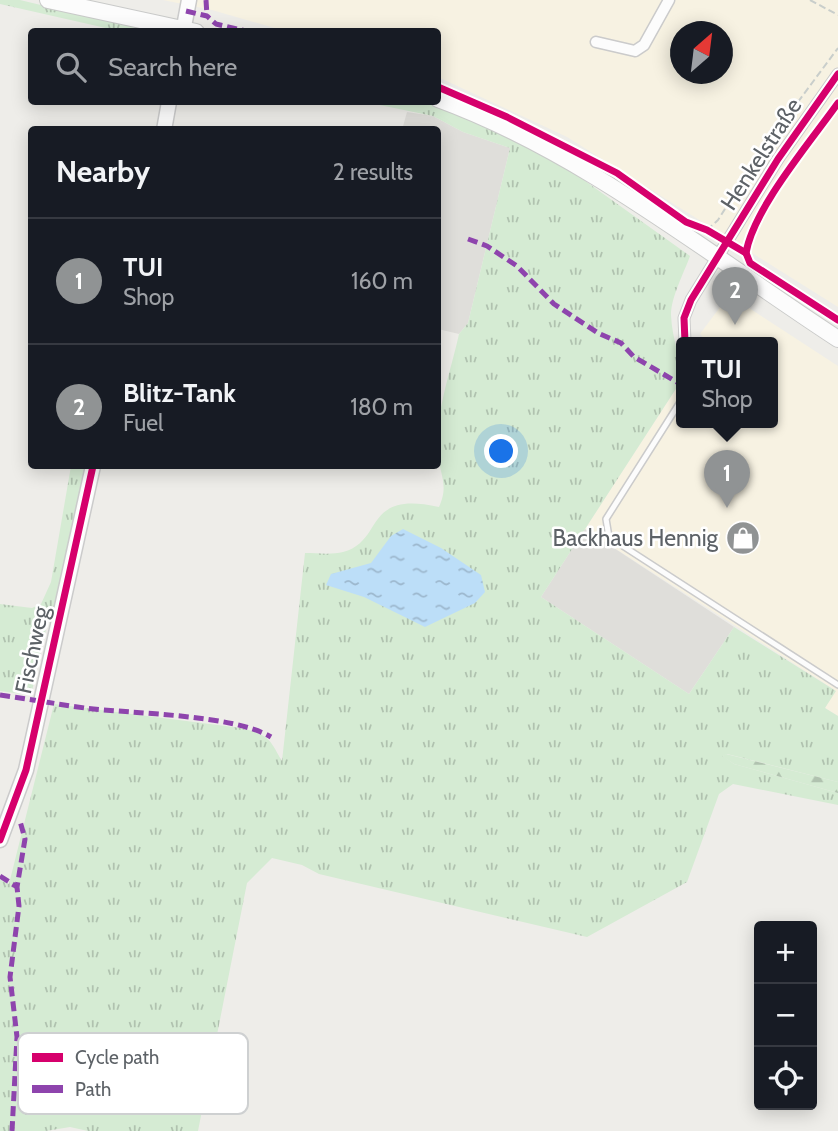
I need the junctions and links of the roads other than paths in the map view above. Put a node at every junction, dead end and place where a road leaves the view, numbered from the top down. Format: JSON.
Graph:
{"nodes":[{"id":1,"x":48,"y":0,"type":"edge"},
{"id":2,"x":188,"y":0,"type":"edge"},
{"id":3,"x":669,"y":0,"type":"edge"},
{"id":4,"x":174,"y":28,"type":"edge"},
{"id":5,"x":187,"y":28,"type":"edge"},
{"id":6,"x":596,"y":42,"type":"dead end"},
{"id":7,"x":838,"y":74,"type":"edge"},
{"id":8,"x":441,"y":100,"type":"edge"},
{"id":9,"x":168,"y":105,"type":"edge"},
{"id":10,"x":164,"y":126,"type":"edge"},
{"id":11,"x":718,"y":257,"type":"junction"},
{"id":12,"x":838,"y":328,"type":"edge"},
{"id":13,"x":685,"y":337,"type":"edge"},
{"id":14,"x":838,"y":339,"type":"edge"},
{"id":15,"x":676,"y":407,"type":"edge"},
{"id":16,"x":92,"y":469,"type":"edge"},
{"id":17,"x":838,"y":685,"type":"edge"},
{"id":18,"x":0,"y":840,"type":"edge"}],
"edges":[{"from":1,"to":4,"type":"main road"},
{"from":2,"to":5,"type":"street"},
{"from":3,"to":6,"type":"street"},
{"from":7,"to":11,"type":"street","name":"Henkelstraße"},
{"from":8,"to":11,"type":"main road"},
{"from":9,"to":10,"type":"street"},
{"from":11,"to":12,"type":"main road"},
{"from":11,"to":13,"type":"street","name":"Henkelstraße"},
{"from":11,"to":14,"type":"main road"},
{"from":15,"to":17,"type":"lane"},
{"from":16,"to":18,"type":"street","name":"Fischweg"}]}
